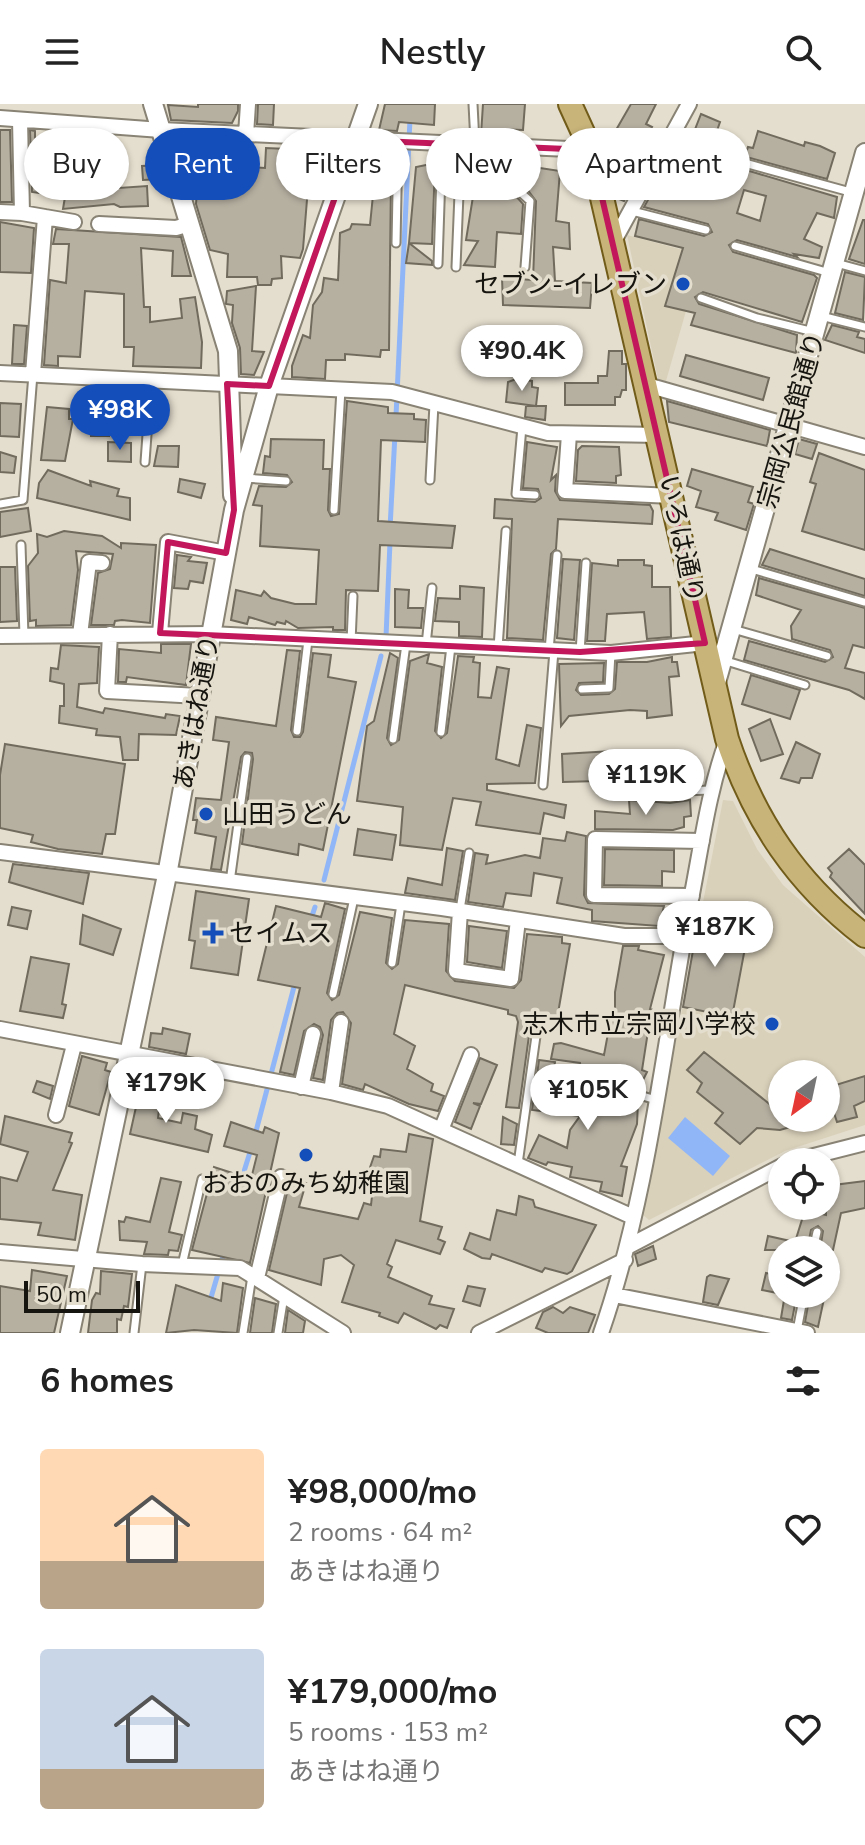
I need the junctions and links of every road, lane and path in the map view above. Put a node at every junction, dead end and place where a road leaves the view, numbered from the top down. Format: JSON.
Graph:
{"nodes":[{"id":1,"x":153,"y":104,"type":"edge"},
{"id":2,"x":248,"y":104,"type":"edge"},
{"id":3,"x":368,"y":104,"type":"edge"},
{"id":4,"x":473,"y":104,"type":"edge"},
{"id":5,"x":570,"y":104,"type":"edge"},
{"id":6,"x":689,"y":104,"type":"edge"},
{"id":7,"x":0,"y":118,"type":"edge"},
{"id":8,"x":20,"y":120,"type":"junction"},
{"id":9,"x":160,"y":128,"type":"edge"},
{"id":10,"x":246,"y":128,"type":"edge"},
{"id":11,"x":359,"y":128,"type":"edge"},
{"id":12,"x":470,"y":128,"type":"edge"},
{"id":13,"x":581,"y":128,"type":"edge"},
{"id":14,"x":677,"y":128,"type":"edge"},
{"id":15,"x":145,"y":129,"type":"edge"},
{"id":16,"x":865,"y":153,"type":"edge"},
{"id":17,"x":750,"y":165,"type":"edge"},
{"id":18,"x":862,"y":173,"type":"edge"},
{"id":19,"x":183,"y":200,"type":"edge"},
{"id":20,"x":334,"y":200,"type":"edge"},
{"id":21,"x":398,"y":200,"type":"edge"},
{"id":22,"x":440,"y":200,"type":"edge"},
{"id":23,"x":463,"y":200,"type":"edge"},
{"id":24,"x":529,"y":200,"type":"edge"},
{"id":25,"x":604,"y":200,"type":"edge"},
{"id":26,"x":638,"y":200,"type":"edge"},
{"id":27,"x":857,"y":202,"type":"edge"},
{"id":28,"x":632,"y":211,"type":"junction"},
{"id":29,"x":0,"y":212,"type":"edge"},
{"id":30,"x":22,"y":213,"type":"junction"},
{"id":31,"x":45,"y":217,"type":"junction"},
{"id":32,"x":74,"y":222,"type":"dead end"},
{"id":33,"x":99,"y":224,"type":"dead end"},
{"id":34,"x":190,"y":224,"type":"junction"},
{"id":35,"x":706,"y":230,"type":"dead end"},
{"id":36,"x":614,"y":241,"type":"junction"},
{"id":37,"x":396,"y":243,"type":"dead end"},
{"id":38,"x":735,"y":246,"type":"dead end"},
{"id":39,"x":438,"y":264,"type":"dead end"},
{"id":40,"x":456,"y":267,"type":"dead end"},
{"id":41,"x":525,"y":267,"type":"dead end"},
{"id":42,"x":834,"y":268,"type":"junction"},
{"id":43,"x":865,"y":271,"type":"edge"},
{"id":44,"x":701,"y":298,"type":"dead end"},
{"id":45,"x":818,"y":324,"type":"junction"},
{"id":46,"x":865,"y":327,"type":"edge"},
{"id":47,"x":0,"y":373,"type":"edge"},
{"id":48,"x":33,"y":374,"type":"junction"},
{"id":49,"x":151,"y":380,"type":"junction"},
{"id":50,"x":227,"y":384,"type":"junction"},
{"id":51,"x":647,"y":385,"type":"junction"},
{"id":52,"x":269,"y":386,"type":"junction"},
{"id":53,"x":341,"y":389,"type":"junction"},
{"id":54,"x":434,"y":404,"type":"junction"},
{"id":55,"x":790,"y":425,"type":"junction"},
{"id":56,"x":522,"y":427,"type":"junction"},
{"id":57,"x":569,"y":434,"type":"junction"},
{"id":58,"x":659,"y":435,"type":"junction"},
{"id":59,"x":865,"y":447,"type":"edge"},
{"id":60,"x":145,"y":462,"type":"dead end"},
{"id":61,"x":243,"y":478,"type":"junction"},
{"id":62,"x":430,"y":480,"type":"dead end"},
{"id":63,"x":286,"y":481,"type":"dead end"},
{"id":64,"x":535,"y":495,"type":"dead end"},
{"id":65,"x":672,"y":496,"type":"junction"},
{"id":66,"x":0,"y":504,"type":"edge"},
{"id":67,"x":234,"y":510,"type":"junction"},
{"id":68,"x":334,"y":510,"type":"dead end"},
{"id":69,"x":506,"y":531,"type":"dead end"},
{"id":70,"x":21,"y":545,"type":"dead end"},
{"id":71,"x":226,"y":553,"type":"junction"},
{"id":72,"x":557,"y":555,"type":"dead end"},
{"id":73,"x":102,"y":563,"type":"dead end"},
{"id":74,"x":586,"y":563,"type":"dead end"},
{"id":75,"x":748,"y":568,"type":"junction"},
{"id":76,"x":432,"y":588,"type":"dead end"},
{"id":77,"x":353,"y":596,"type":"dead end"},
{"id":78,"x":864,"y":602,"type":"edge"},
{"id":79,"x":731,"y":628,"type":"junction"},
{"id":80,"x":160,"y":633,"type":"junction"},
{"id":81,"x":110,"y":634,"type":"junction"},
{"id":82,"x":210,"y":634,"type":"junction"},
{"id":83,"x":80,"y":635,"type":"junction"},
{"id":84,"x":0,"y":636,"type":"edge"},
{"id":85,"x":24,"y":636,"type":"junction"},
{"id":86,"x":308,"y":640,"type":"junction"},
{"id":87,"x":351,"y":642,"type":"junction"},
{"id":88,"x":705,"y":643,"type":"junction"},
{"id":89,"x":406,"y":644,"type":"junction"},
{"id":90,"x":426,"y":645,"type":"junction"},
{"id":91,"x":451,"y":646,"type":"junction"},
{"id":92,"x":498,"y":649,"type":"junction"},
{"id":93,"x":552,"y":651,"type":"junction"},
{"id":94,"x":580,"y":652,"type":"junction"},
{"id":95,"x":611,"y":653,"type":"junction"},
{"id":96,"x":827,"y":656,"type":"dead end"},
{"id":97,"x":722,"y":660,"type":"junction"},
{"id":98,"x":805,"y":685,"type":"dead end"},
{"id":99,"x":715,"y":686,"type":"junction"},
{"id":100,"x":582,"y":689,"type":"dead end"},
{"id":101,"x":199,"y":696,"type":"junction"},
{"id":102,"x":297,"y":731,"type":"dead end"},
{"id":103,"x":441,"y":732,"type":"dead end"},
{"id":104,"x":393,"y":739,"type":"dead end"},
{"id":105,"x":727,"y":739,"type":"junction"},
{"id":106,"x":247,"y":758,"type":"dead end"},
{"id":107,"x":543,"y":785,"type":"dead end"},
{"id":108,"x":712,"y":790,"type":"junction"},
{"id":109,"x":625,"y":793,"type":"dead end"},
{"id":110,"x":702,"y":841,"type":"junction"},
{"id":111,"x":0,"y":852,"type":"edge"},
{"id":112,"x":469,"y":853,"type":"dead end"},
{"id":113,"x":167,"y":875,"type":"junction"},
{"id":114,"x":230,"y":883,"type":"junction"},
{"id":115,"x":692,"y":896,"type":"junction"},
{"id":116,"x":354,"y":898,"type":"junction"},
{"id":117,"x":401,"y":904,"type":"junction"},
{"id":118,"x":460,"y":911,"type":"junction"},
{"id":119,"x":518,"y":920,"type":"junction"},
{"id":120,"x":684,"y":936,"type":"junction"},
{"id":121,"x":865,"y":936,"type":"edge"},
{"id":122,"x":392,"y":963,"type":"dead end"},
{"id":123,"x":333,"y":994,"type":"dead end"},
{"id":124,"x":341,"y":1022,"type":"dead end"},
{"id":125,"x":0,"y":1029,"type":"edge"},
{"id":126,"x":313,"y":1034,"type":"dead end"},
{"id":127,"x":536,"y":1036,"type":"dead end"},
{"id":128,"x":74,"y":1045,"type":"junction"},
{"id":129,"x":130,"y":1055,"type":"junction"},
{"id":130,"x":471,"y":1055,"type":"dead end"},
{"id":131,"x":576,"y":1076,"type":"dead end"},
{"id":132,"x":301,"y":1087,"type":"junction"},
{"id":133,"x":331,"y":1092,"type":"junction"},
{"id":134,"x":656,"y":1100,"type":"junction"},
{"id":135,"x":56,"y":1115,"type":"dead end"},
{"id":136,"x":441,"y":1130,"type":"junction"},
{"id":137,"x":865,"y":1143,"type":"edge"},
{"id":138,"x":840,"y":1149,"type":"edge"},
{"id":139,"x":518,"y":1164,"type":"junction"},
{"id":140,"x":768,"y":1174,"type":"edge"},
{"id":141,"x":281,"y":1177,"type":"dead end"},
{"id":142,"x":202,"y":1179,"type":"dead end"},
{"id":143,"x":633,"y":1217,"type":"junction"},
{"id":144,"x":817,"y":1232,"type":"dead end"},
{"id":145,"x":816,"y":1236,"type":"edge"},
{"id":146,"x":0,"y":1252,"type":"edge"},
{"id":147,"x":627,"y":1253,"type":"junction"},
{"id":148,"x":87,"y":1260,"type":"junction"},
{"id":149,"x":142,"y":1264,"type":"junction"},
{"id":150,"x":182,"y":1265,"type":"junction"},
{"id":151,"x":254,"y":1277,"type":"junction"},
{"id":152,"x":284,"y":1295,"type":"junction"},
{"id":153,"x":614,"y":1295,"type":"junction"},
{"id":154,"x":803,"y":1308,"type":"edge"},
{"id":155,"x":760,"y":1328,"type":"edge"},
{"id":156,"x":802,"y":1332,"type":"edge"},
{"id":157,"x":70,"y":1333,"type":"edge"},
{"id":158,"x":134,"y":1333,"type":"edge"},
{"id":159,"x":243,"y":1333,"type":"edge"},
{"id":160,"x":278,"y":1333,"type":"edge"},
{"id":161,"x":343,"y":1333,"type":"edge"},
{"id":162,"x":479,"y":1333,"type":"edge"},
{"id":163,"x":601,"y":1333,"type":"edge"}],
"edges":[{"from":1,"to":9,"type":"street"},
{"from":2,"to":10,"type":"street"},
{"from":3,"to":11,"type":"street","name":"あきはね通り"},
{"from":4,"to":12,"type":"lane"},
{"from":5,"to":13,"type":"main road","name":"いろは通り"},
{"from":6,"to":14,"type":"street"},
{"from":7,"to":8,"type":"street"},
{"from":8,"to":15,"type":"street"},
{"from":8,"to":30,"type":"street"},
{"from":16,"to":18,"type":"street","name":"宗岡公民館通り"},
{"from":17,"to":27,"type":"lane"},
{"from":18,"to":27,"type":"street","name":"宗岡公民館通り"},
{"from":19,"to":34,"type":"street"},
{"from":20,"to":52,"type":"street","name":"あきはね通り"},
{"from":21,"to":37,"type":"lane"},
{"from":22,"to":39,"type":"lane"},
{"from":23,"to":40,"type":"lane"},
{"from":24,"to":41,"type":"lane"},
{"from":25,"to":36,"type":"main road","name":"いろは通り"},
{"from":26,"to":28,"type":"street"},
{"from":27,"to":42,"type":"street","name":"宗岡公民館通り"},
{"from":28,"to":35,"type":"lane"},
{"from":28,"to":36,"type":"street"},
{"from":29,"to":30,"type":"street"},
{"from":30,"to":31,"type":"street"},
{"from":31,"to":32,"type":"street"},
{"from":31,"to":48,"type":"street"},
{"from":33,"to":34,"type":"street"},
{"from":34,"to":50,"type":"street"},
{"from":36,"to":51,"type":"main road","name":"いろは通り"},
{"from":38,"to":42,"type":"lane"},
{"from":42,"to":43,"type":"lane"},
{"from":42,"to":45,"type":"street","name":"宗岡公民館通り"},
{"from":44,"to":45,"type":"lane"},
{"from":45,"to":46,"type":"lane"},
{"from":45,"to":55,"type":"street","name":"宗岡公民館通り"},
{"from":47,"to":48,"type":"street"},
{"from":48,"to":49,"type":"street"},
{"from":48,"to":66,"type":"lane"},
{"from":49,"to":50,"type":"street"},
{"from":49,"to":60,"type":"lane"},
{"from":50,"to":52,"type":"street"},
{"from":50,"to":67,"type":"street"},
{"from":51,"to":55,"type":"street"},
{"from":51,"to":58,"type":"main road","name":"いろは通り"},
{"from":52,"to":53,"type":"street"},
{"from":52,"to":61,"type":"street","name":"あきはね通り"},
{"from":53,"to":54,"type":"street"},
{"from":53,"to":68,"type":"lane"},
{"from":54,"to":56,"type":"street"},
{"from":54,"to":62,"type":"lane"},
{"from":55,"to":59,"type":"street"},
{"from":55,"to":75,"type":"street","name":"宗岡公民館通り"},
{"from":56,"to":57,"type":"street"},
{"from":56,"to":64,"type":"lane"},
{"from":57,"to":58,"type":"street"},
{"from":57,"to":65,"type":"street"},
{"from":58,"to":65,"type":"main road","name":"いろは通り"},
{"from":61,"to":63,"type":"lane"},
{"from":61,"to":67,"type":"street","name":"あきはね通り"},
{"from":65,"to":88,"type":"main road","name":"いろは通り"},
{"from":67,"to":71,"type":"street","name":"あきはね通り"},
{"from":69,"to":92,"type":"lane"},
{"from":70,"to":85,"type":"lane"},
{"from":71,"to":80,"type":"street"},
{"from":71,"to":82,"type":"street","name":"あきはね通り"},
{"from":72,"to":93,"type":"lane"},
{"from":73,"to":83,"type":"street"},
{"from":74,"to":94,"type":"lane"},
{"from":75,"to":78,"type":"lane"},
{"from":75,"to":79,"type":"street","name":"宗岡公民館通り"},
{"from":76,"to":90,"type":"lane"},
{"from":77,"to":87,"type":"lane"},
{"from":79,"to":96,"type":"lane"},
{"from":79,"to":97,"type":"street","name":"宗岡公民館通り"},
{"from":80,"to":81,"type":"street"},
{"from":80,"to":82,"type":"street"},
{"from":81,"to":83,"type":"street"},
{"from":81,"to":101,"type":"street"},
{"from":82,"to":86,"type":"street"},
{"from":82,"to":101,"type":"street","name":"あきはね通り"},
{"from":83,"to":85,"type":"street"},
{"from":84,"to":85,"type":"street"},
{"from":86,"to":87,"type":"street"},
{"from":86,"to":102,"type":"lane"},
{"from":87,"to":89,"type":"street"},
{"from":88,"to":95,"type":"street"},
{"from":88,"to":99,"type":"main road","name":"いろは通り"},
{"from":89,"to":90,"type":"street"},
{"from":89,"to":104,"type":"lane"},
{"from":90,"to":91,"type":"street"},
{"from":91,"to":92,"type":"street"},
{"from":91,"to":103,"type":"lane"},
{"from":92,"to":93,"type":"street"},
{"from":93,"to":94,"type":"street"},
{"from":93,"to":107,"type":"lane"},
{"from":94,"to":95,"type":"street"},
{"from":95,"to":100,"type":"lane"},
{"from":97,"to":98,"type":"lane"},
{"from":97,"to":99,"type":"street","name":"宗岡公民館通り"},
{"from":99,"to":105,"type":"main road","name":"いろは通り"},
{"from":101,"to":113,"type":"street","name":"あきはね通り"},
{"from":105,"to":108,"type":"street"},
{"from":105,"to":121,"type":"main road","name":"いろは通り"},
{"from":106,"to":114,"type":"lane"},
{"from":108,"to":109,"type":"lane"},
{"from":108,"to":110,"type":"street"},
{"from":110,"to":115,"type":"street"},
{"from":110,"to":115,"type":"street"},
{"from":111,"to":113,"type":"street"},
{"from":112,"to":118,"type":"lane"},
{"from":113,"to":114,"type":"street"},
{"from":113,"to":129,"type":"street","name":"あきはね通り"},
{"from":114,"to":116,"type":"street"},
{"from":115,"to":120,"type":"street"},
{"from":116,"to":117,"type":"street"},
{"from":116,"to":123,"type":"lane"},
{"from":117,"to":118,"type":"street"},
{"from":117,"to":122,"type":"lane"},
{"from":118,"to":119,"type":"street"},
{"from":118,"to":119,"type":"street"},
{"from":119,"to":120,"type":"street"},
{"from":120,"to":134,"type":"street"},
{"from":124,"to":133,"type":"street"},
{"from":125,"to":128,"type":"street"},
{"from":126,"to":132,"type":"street"},
{"from":127,"to":139,"type":"lane"},
{"from":128,"to":129,"type":"street"},
{"from":128,"to":135,"type":"street"},
{"from":129,"to":132,"type":"street"},
{"from":129,"to":148,"type":"street","name":"あきはね通り"},
{"from":130,"to":136,"type":"street"},
{"from":131,"to":134,"type":"lane"},
{"from":132,"to":133,"type":"street"},
{"from":133,"to":136,"type":"street"},
{"from":134,"to":143,"type":"street"},
{"from":136,"to":139,"type":"street"},
{"from":137,"to":138,"type":"street"},
{"from":139,"to":143,"type":"street"},
{"from":140,"to":147,"type":"street"},
{"from":141,"to":151,"type":"street"},
{"from":142,"to":150,"type":"lane"},
{"from":143,"to":147,"type":"street"},
{"from":144,"to":145,"type":"lane"},
{"from":146,"to":148,"type":"street"},
{"from":147,"to":153,"type":"street"},
{"from":147,"to":162,"type":"street"},
{"from":148,"to":149,"type":"street"},
{"from":148,"to":157,"type":"street","name":"あきはね通り"},
{"from":149,"to":150,"type":"street"},
{"from":149,"to":158,"type":"lane"},
{"from":150,"to":151,"type":"street"},
{"from":151,"to":152,"type":"street"},
{"from":151,"to":159,"type":"lane"},
{"from":152,"to":160,"type":"lane"},
{"from":152,"to":161,"type":"street"},
{"from":153,"to":155,"type":"street"},
{"from":153,"to":163,"type":"street"},
{"from":154,"to":156,"type":"lane"},
{"from":155,"to":156,"type":"street"}]}
